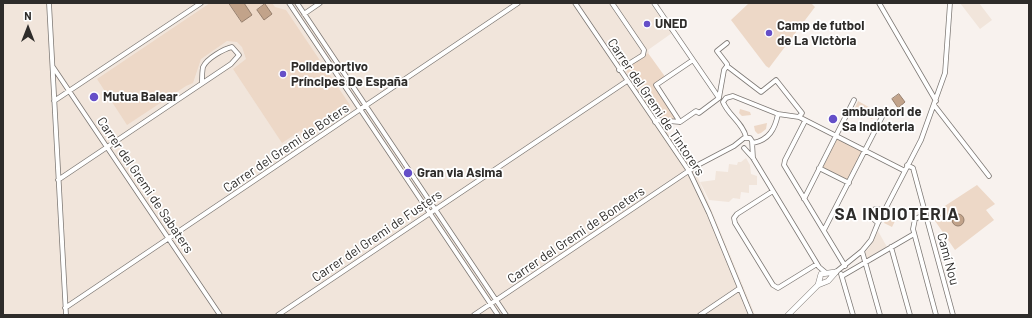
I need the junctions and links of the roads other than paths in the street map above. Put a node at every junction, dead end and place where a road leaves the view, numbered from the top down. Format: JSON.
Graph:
{"nodes":[{"id":1,"x":49,"y":3,"type":"edge"},
{"id":2,"x":201,"y":3,"type":"edge"},
{"id":3,"x":288,"y":3,"type":"edge"},
{"id":4,"x":296,"y":3,"type":"edge"},
{"id":5,"x":320,"y":3,"type":"edge"},
{"id":6,"x":518,"y":3,"type":"edge"},
{"id":7,"x":575,"y":3,"type":"edge"},
{"id":8,"x":612,"y":3,"type":"edge"},
{"id":9,"x":654,"y":3,"type":"edge"},
{"id":10,"x":879,"y":3,"type":"edge"},
{"id":11,"x":950,"y":3,"type":"edge"},
{"id":12,"x":304,"y":14,"type":"junction"},
{"id":13,"x":727,"y":43,"type":"dead end"},
{"id":14,"x":693,"y":60,"type":"junction"},
{"id":15,"x":53,"y":66,"type":"junction"},
{"id":16,"x":727,"y":66,"type":"junction"},
{"id":17,"x":619,"y":70,"type":"junction"},
{"id":18,"x":627,"y":81,"type":"junction"},
{"id":19,"x":202,"y":83,"type":"junction"},
{"id":20,"x":70,"y":91,"type":"junction"},
{"id":21,"x":719,"y":98,"type":"junction"},
{"id":22,"x":854,"y":100,"type":"dead end"},
{"id":23,"x":54,"y":101,"type":"junction"},
{"id":24,"x":723,"y":102,"type":"junction"},
{"id":25,"x":935,"y":103,"type":"junction"},
{"id":26,"x":366,"y":106,"type":"junction"},
{"id":27,"x":360,"y":110,"type":"junction"},
{"id":28,"x":778,"y":114,"type":"junction"},
{"id":29,"x":799,"y":118,"type":"junction"},
{"id":30,"x":882,"y":118,"type":"dead end"},
{"id":31,"x":805,"y":121,"type":"junction"},
{"id":32,"x":655,"y":122,"type":"junction"},
{"id":33,"x":680,"y":122,"type":"junction"},
{"id":34,"x":835,"y":136,"type":"junction"},
{"id":35,"x":746,"y":137,"type":"junction"},
{"id":36,"x":742,"y":140,"type":"junction"},
{"id":37,"x":753,"y":144,"type":"junction"},
{"id":38,"x":734,"y":146,"type":"junction"},
{"id":39,"x":107,"y":147,"type":"junction"},
{"id":40,"x":744,"y":148,"type":"junction"},
{"id":41,"x":865,"y":151,"type":"junction"},
{"id":42,"x":753,"y":158,"type":"junction"},
{"id":43,"x":908,"y":165,"type":"junction"},
{"id":44,"x":819,"y":168,"type":"junction"},
{"id":45,"x":689,"y":171,"type":"junction"},
{"id":46,"x":904,"y":171,"type":"junction"},
{"id":47,"x":989,"y":176,"type":"dead end"},
{"id":48,"x":58,"y":180,"type":"junction"},
{"id":49,"x":849,"y":183,"type":"junction"},
{"id":50,"x":773,"y":191,"type":"junction"},
{"id":51,"x":804,"y":199,"type":"junction"},
{"id":52,"x":436,"y":209,"type":"junction"},
{"id":53,"x":885,"y":210,"type":"junction"},
{"id":54,"x":429,"y":213,"type":"junction"},
{"id":55,"x":926,"y":214,"type":"junction"},
{"id":56,"x":878,"y":223,"type":"junction"},
{"id":57,"x":824,"y":230,"type":"junction"},
{"id":58,"x":914,"y":234,"type":"junction"},
{"id":59,"x":169,"y":239,"type":"junction"},
{"id":60,"x":891,"y":247,"type":"junction"},
{"id":61,"x":862,"y":250,"type":"junction"},
{"id":62,"x":866,"y":262,"type":"junction"},
{"id":63,"x":818,"y":265,"type":"junction"},
{"id":64,"x":845,"y":266,"type":"junction"},
{"id":65,"x":838,"y":271,"type":"junction"},
{"id":66,"x":828,"y":275,"type":"junction"},
{"id":67,"x":842,"y":276,"type":"junction"},
{"id":68,"x":821,"y":279,"type":"junction"},
{"id":69,"x":740,"y":288,"type":"junction"},
{"id":70,"x":496,"y":300,"type":"junction"},
{"id":71,"x":491,"y":304,"type":"junction"},
{"id":72,"x":65,"y":308,"type":"junction"},
{"id":73,"x":66,"y":315,"type":"edge"},
{"id":74,"x":220,"y":315,"type":"edge"},
{"id":75,"x":278,"y":315,"type":"edge"},
{"id":76,"x":474,"y":315,"type":"edge"},
{"id":77,"x":498,"y":315,"type":"edge"},
{"id":78,"x":506,"y":315,"type":"edge"},
{"id":79,"x":700,"y":315,"type":"edge"},
{"id":80,"x":751,"y":315,"type":"edge"},
{"id":81,"x":788,"y":315,"type":"edge"},
{"id":82,"x":853,"y":315,"type":"edge"},
{"id":83,"x":880,"y":315,"type":"edge"},
{"id":84,"x":910,"y":315,"type":"edge"},
{"id":85,"x":936,"y":315,"type":"edge"},
{"id":86,"x":953,"y":315,"type":"edge"}],
"edges":[{"from":1,"to":15,"type":"street"},
{"from":2,"to":20,"type":"street"},
{"from":3,"to":27,"type":"street"},
{"from":4,"to":12,"type":"street"},
{"from":5,"to":12,"type":"street"},
{"from":6,"to":26,"type":"street","name":"Carrer del Gremi de Boters"},
{"from":7,"to":17,"type":"street","name":"Carrer del Gremi de Tintorers"},
{"from":8,"to":17,"type":"street"},
{"from":9,"to":14,"type":"street"},
{"from":10,"to":25,"type":"street"},
{"from":11,"to":25,"type":"street"},
{"from":12,"to":26,"type":"street"},
{"from":13,"to":16,"type":"street"},
{"from":14,"to":21,"type":"street"},
{"from":14,"to":33,"type":"street"},
{"from":15,"to":20,"type":"street","name":"Carrer del Gremi de Sabaters"},
{"from":15,"to":23,"type":"street"},
{"from":16,"to":21,"type":"street"},
{"from":16,"to":29,"type":"street"},
{"from":17,"to":18,"type":"street","name":"Carrer del Gremi de Tintorers"},
{"from":18,"to":32,"type":"street","name":"Carrer del Gremi de Tintorers"},
{"from":18,"to":52,"type":"street","name":"Carrer del Gremi de Fusters"},
{"from":19,"to":19,"type":"street"},
{"from":19,"to":39,"type":"street"},
{"from":20,"to":23,"type":"street"},
{"from":20,"to":39,"type":"street","name":"Carrer del Gremi de Sabaters"},
{"from":21,"to":24,"type":"street"},
{"from":21,"to":33,"type":"street"},
{"from":22,"to":34,"type":"street"},
{"from":23,"to":48,"type":"street"},
{"from":24,"to":28,"type":"street"},
{"from":24,"to":35,"type":"street"},
{"from":25,"to":43,"type":"street"},
{"from":25,"to":47,"type":"street"},
{"from":26,"to":27,"type":"street","name":"Carrer del Gremi de Boters"},
{"from":26,"to":52,"type":"street"},
{"from":27,"to":54,"type":"street"},
{"from":27,"to":59,"type":"street","name":"Carrer del Gremi de Boters"},
{"from":28,"to":29,"type":"street"},
{"from":28,"to":37,"type":"street"},
{"from":29,"to":31,"type":"street"},
{"from":30,"to":41,"type":"street"},
{"from":31,"to":34,"type":"street"},
{"from":31,"to":51,"type":"street"},
{"from":32,"to":33,"type":"street"},
{"from":32,"to":45,"type":"street","name":"Carrer del Gremi de Tintorers"},
{"from":34,"to":41,"type":"street"},
{"from":34,"to":44,"type":"street"},
{"from":35,"to":36,"type":"street"},
{"from":35,"to":37,"type":"street"},
{"from":36,"to":38,"type":"street"},
{"from":36,"to":40,"type":"street"},
{"from":37,"to":40,"type":"street"},
{"from":37,"to":42,"type":"street"},
{"from":38,"to":40,"type":"street"},
{"from":38,"to":45,"type":"street","name":"Carrer del Gremi de Boneters"},
{"from":39,"to":48,"type":"street"},
{"from":39,"to":59,"type":"street","name":"Carrer del Gremi de Sabaters"},
{"from":40,"to":42,"type":"street"},
{"from":41,"to":46,"type":"street"},
{"from":41,"to":49,"type":"street"},
{"from":42,"to":50,"type":"street"},
{"from":43,"to":46,"type":"street"},
{"from":43,"to":55,"type":"street","name":"Camí Nou"},
{"from":44,"to":49,"type":"street"},
{"from":44,"to":51,"type":"street"},
{"from":45,"to":69,"type":"street","name":"Carrer del Gremi de Tintorers"},
{"from":45,"to":70,"type":"street","name":"Carrer del Gremi de Boneters"},
{"from":46,"to":53,"type":"street"},
{"from":48,"to":72,"type":"street"},
{"from":49,"to":57,"type":"street"},
{"from":50,"to":63,"type":"street"},
{"from":50,"to":63,"type":"street"},
{"from":51,"to":57,"type":"street"},
{"from":52,"to":54,"type":"street","name":"Carrer del Gremi de Fusters"},
{"from":52,"to":70,"type":"street"},
{"from":53,"to":56,"type":"street"},
{"from":53,"to":56,"type":"street"},
{"from":54,"to":71,"type":"street"},
{"from":54,"to":75,"type":"street","name":"Carrer del Gremi de Fusters"},
{"from":55,"to":58,"type":"street"},
{"from":55,"to":86,"type":"street","name":"Camí Nou"},
{"from":56,"to":61,"type":"street"},
{"from":57,"to":64,"type":"street"},
{"from":58,"to":60,"type":"street"},
{"from":58,"to":85,"type":"street"},
{"from":59,"to":72,"type":"street","name":"Carrer del Gremi de Boters"},
{"from":59,"to":74,"type":"street","name":"Carrer del Gremi de Sabaters"},
{"from":60,"to":62,"type":"street"},
{"from":60,"to":84,"type":"street"},
{"from":61,"to":62,"type":"street"},
{"from":61,"to":64,"type":"street"},
{"from":62,"to":67,"type":"street"},
{"from":62,"to":83,"type":"street"},
{"from":63,"to":66,"type":"street"},
{"from":63,"to":68,"type":"street"},
{"from":64,"to":65,"type":"street"},
{"from":65,"to":66,"type":"main road"},
{"from":65,"to":67,"type":"street"},
{"from":66,"to":68,"type":"main road"},
{"from":66,"to":68,"type":"main road"},
{"from":67,"to":82,"type":"street"},
{"from":68,"to":81,"type":"main road"},
{"from":69,"to":79,"type":"street"},
{"from":69,"to":80,"type":"street","name":"Carrer del Gremi de Tintorers"},
{"from":70,"to":71,"type":"street","name":"Carrer del Gremi de Boneters"},
{"from":70,"to":78,"type":"street"},
{"from":71,"to":76,"type":"street","name":"Carrer del Gremi de Boneters"},
{"from":71,"to":77,"type":"street"},
{"from":72,"to":73,"type":"street"}]}
